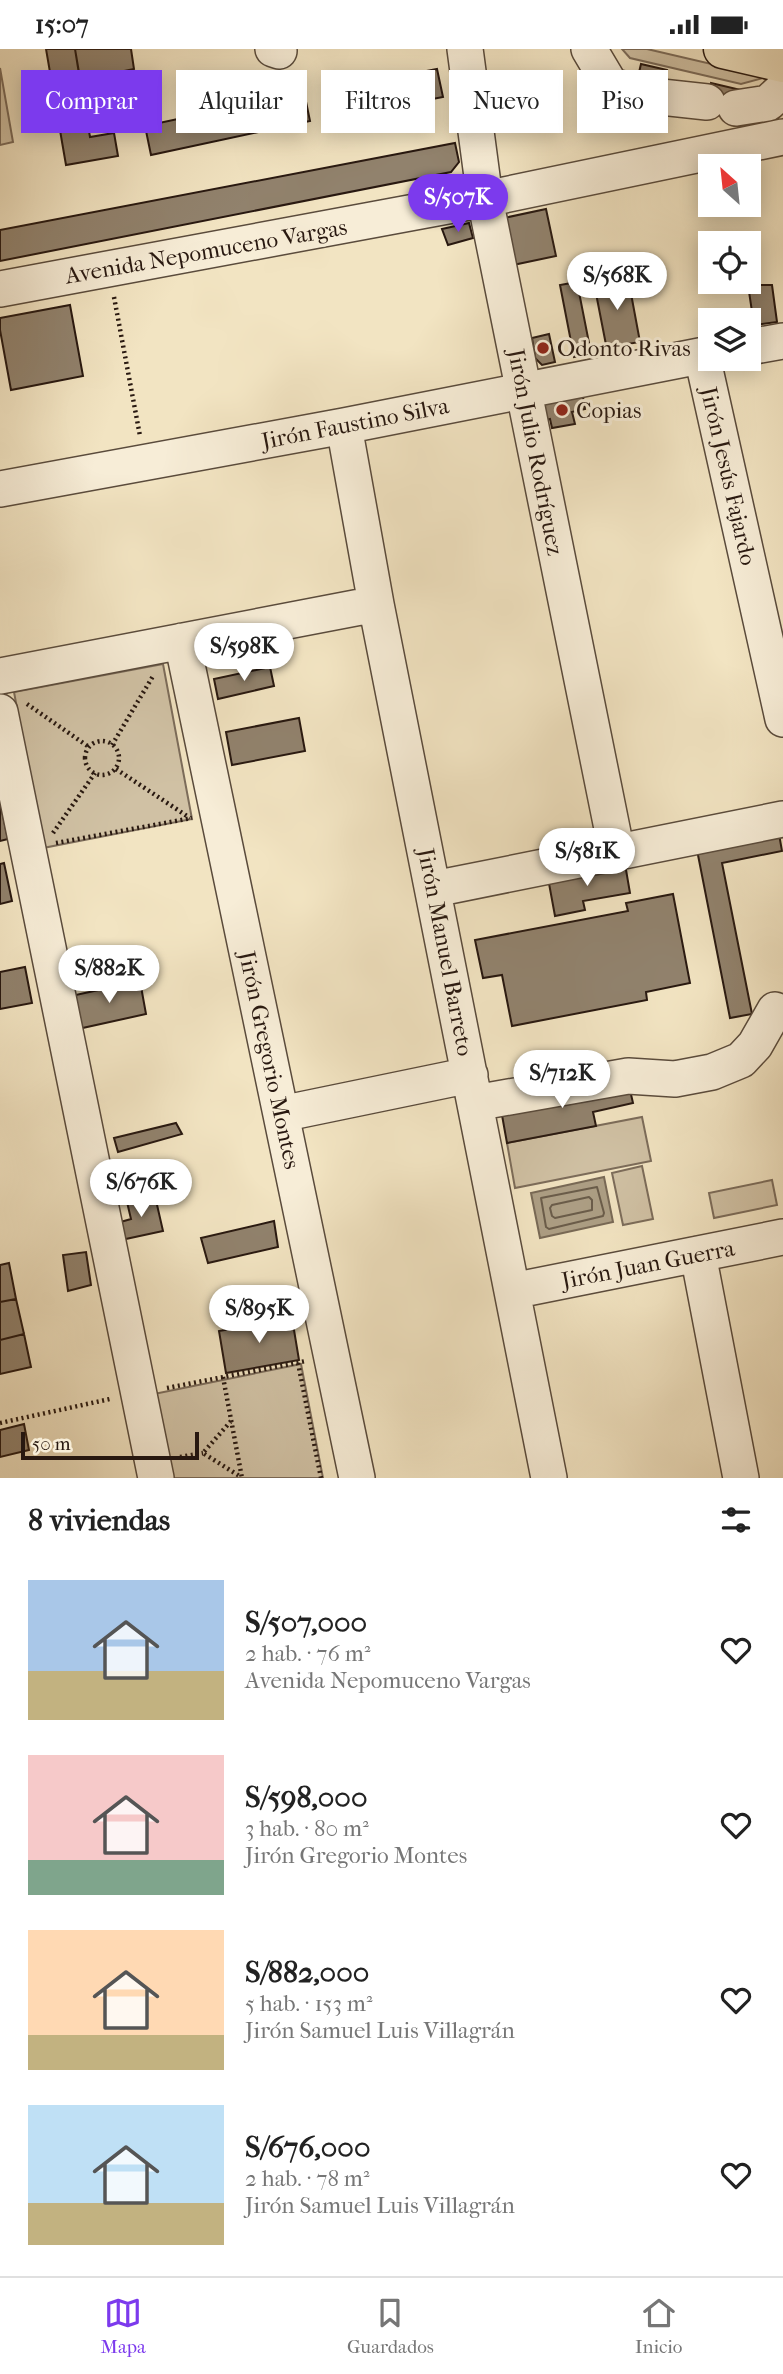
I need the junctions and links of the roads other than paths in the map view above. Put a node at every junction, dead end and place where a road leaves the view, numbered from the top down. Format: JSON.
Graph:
{"nodes":[{"id":1,"x":465,"y":49,"type":"edge"},
{"id":2,"x":589,"y":49,"type":"edge"},
{"id":3,"x":723,"y":49,"type":"edge"},
{"id":4,"x":783,"y":63,"type":"edge"},
{"id":5,"x":783,"y":89,"type":"edge"},
{"id":6,"x":783,"y":137,"type":"edge"},
{"id":7,"x":485,"y":199,"type":"junction"},
{"id":8,"x":0,"y":289,"type":"edge"},
{"id":9,"x":783,"y":341,"type":"edge"},
{"id":10,"x":761,"y":345,"type":"edge"},
{"id":11,"x":698,"y":357,"type":"edge"},
{"id":12,"x":709,"y":371,"type":"edge"},
{"id":13,"x":524,"y":391,"type":"junction"},
{"id":14,"x":344,"y":426,"type":"junction"},
{"id":15,"x":0,"y":489,"type":"edge"},
{"id":16,"x":376,"y":604,"type":"junction"},
{"id":17,"x":182,"y":641,"type":"junction"},
{"id":18,"x":0,"y":676,"type":"edge"},
{"id":19,"x":13,"y":707,"type":"edge"},
{"id":20,"x":783,"y":719,"type":"edge"},
{"id":21,"x":783,"y":819,"type":"edge"},
{"id":22,"x":617,"y":853,"type":"junction"},
{"id":23,"x":434,"y":889,"type":"junction"},
{"id":24,"x":775,"y":1010,"type":"dead end"},
{"id":25,"x":473,"y":1089,"type":"junction"},
{"id":26,"x":281,"y":1114,"type":"junction"},
{"id":27,"x":783,"y":1237,"type":"edge"},
{"id":28,"x":698,"y":1254,"type":"junction"},
{"id":29,"x":512,"y":1291,"type":"junction"},
{"id":30,"x":156,"y":1478,"type":"edge"},
{"id":31,"x":358,"y":1478,"type":"edge"},
{"id":32,"x":549,"y":1478,"type":"edge"},
{"id":33,"x":741,"y":1478,"type":"edge"}],
"edges":[{"from":1,"to":7,"type":"street","name":"Jirón Julio Rodríguez"},
{"from":2,"to":5,"type":"street"},
{"from":3,"to":4,"type":"main road"},
{"from":6,"to":7,"type":"street","name":"Avenida Nepomuceno Vargas"},
{"from":7,"to":8,"type":"street","name":"Avenida Nepomuceno Vargas"},
{"from":7,"to":13,"type":"street","name":"Jirón Julio Rodríguez"},
{"from":9,"to":10,"type":"street"},
{"from":11,"to":13,"type":"street","name":"Jirón Faustino Silva"},
{"from":12,"to":20,"type":"street","name":"Jirón Jesús Fajardo"},
{"from":13,"to":14,"type":"street","name":"Jirón Faustino Silva"},
{"from":13,"to":22,"type":"street","name":"Jirón Julio Rodríguez"},
{"from":14,"to":15,"type":"street","name":"Jirón Faustino Silva"},
{"from":14,"to":16,"type":"street","name":"Jirón Manuel Barreto"},
{"from":16,"to":17,"type":"street"},
{"from":16,"to":23,"type":"street","name":"Jirón Manuel Barreto"},
{"from":17,"to":18,"type":"street"},
{"from":17,"to":26,"type":"street","name":"Jirón Gregorio Montes"},
{"from":19,"to":30,"type":"street"},
{"from":21,"to":22,"type":"street"},
{"from":22,"to":23,"type":"street"},
{"from":23,"to":25,"type":"street","name":"Jirón Manuel Barreto"},
{"from":24,"to":25,"type":"street"},
{"from":25,"to":26,"type":"street"},
{"from":25,"to":29,"type":"street","name":"Jirón Manuel Barreto"},
{"from":26,"to":31,"type":"street","name":"Jirón Gregorio Montes"},
{"from":27,"to":28,"type":"street","name":"Jirón Juan Guerra"},
{"from":28,"to":29,"type":"street","name":"Jirón Juan Guerra"},
{"from":28,"to":33,"type":"street"},
{"from":29,"to":32,"type":"street","name":"Jirón Manuel Barreto"}]}
